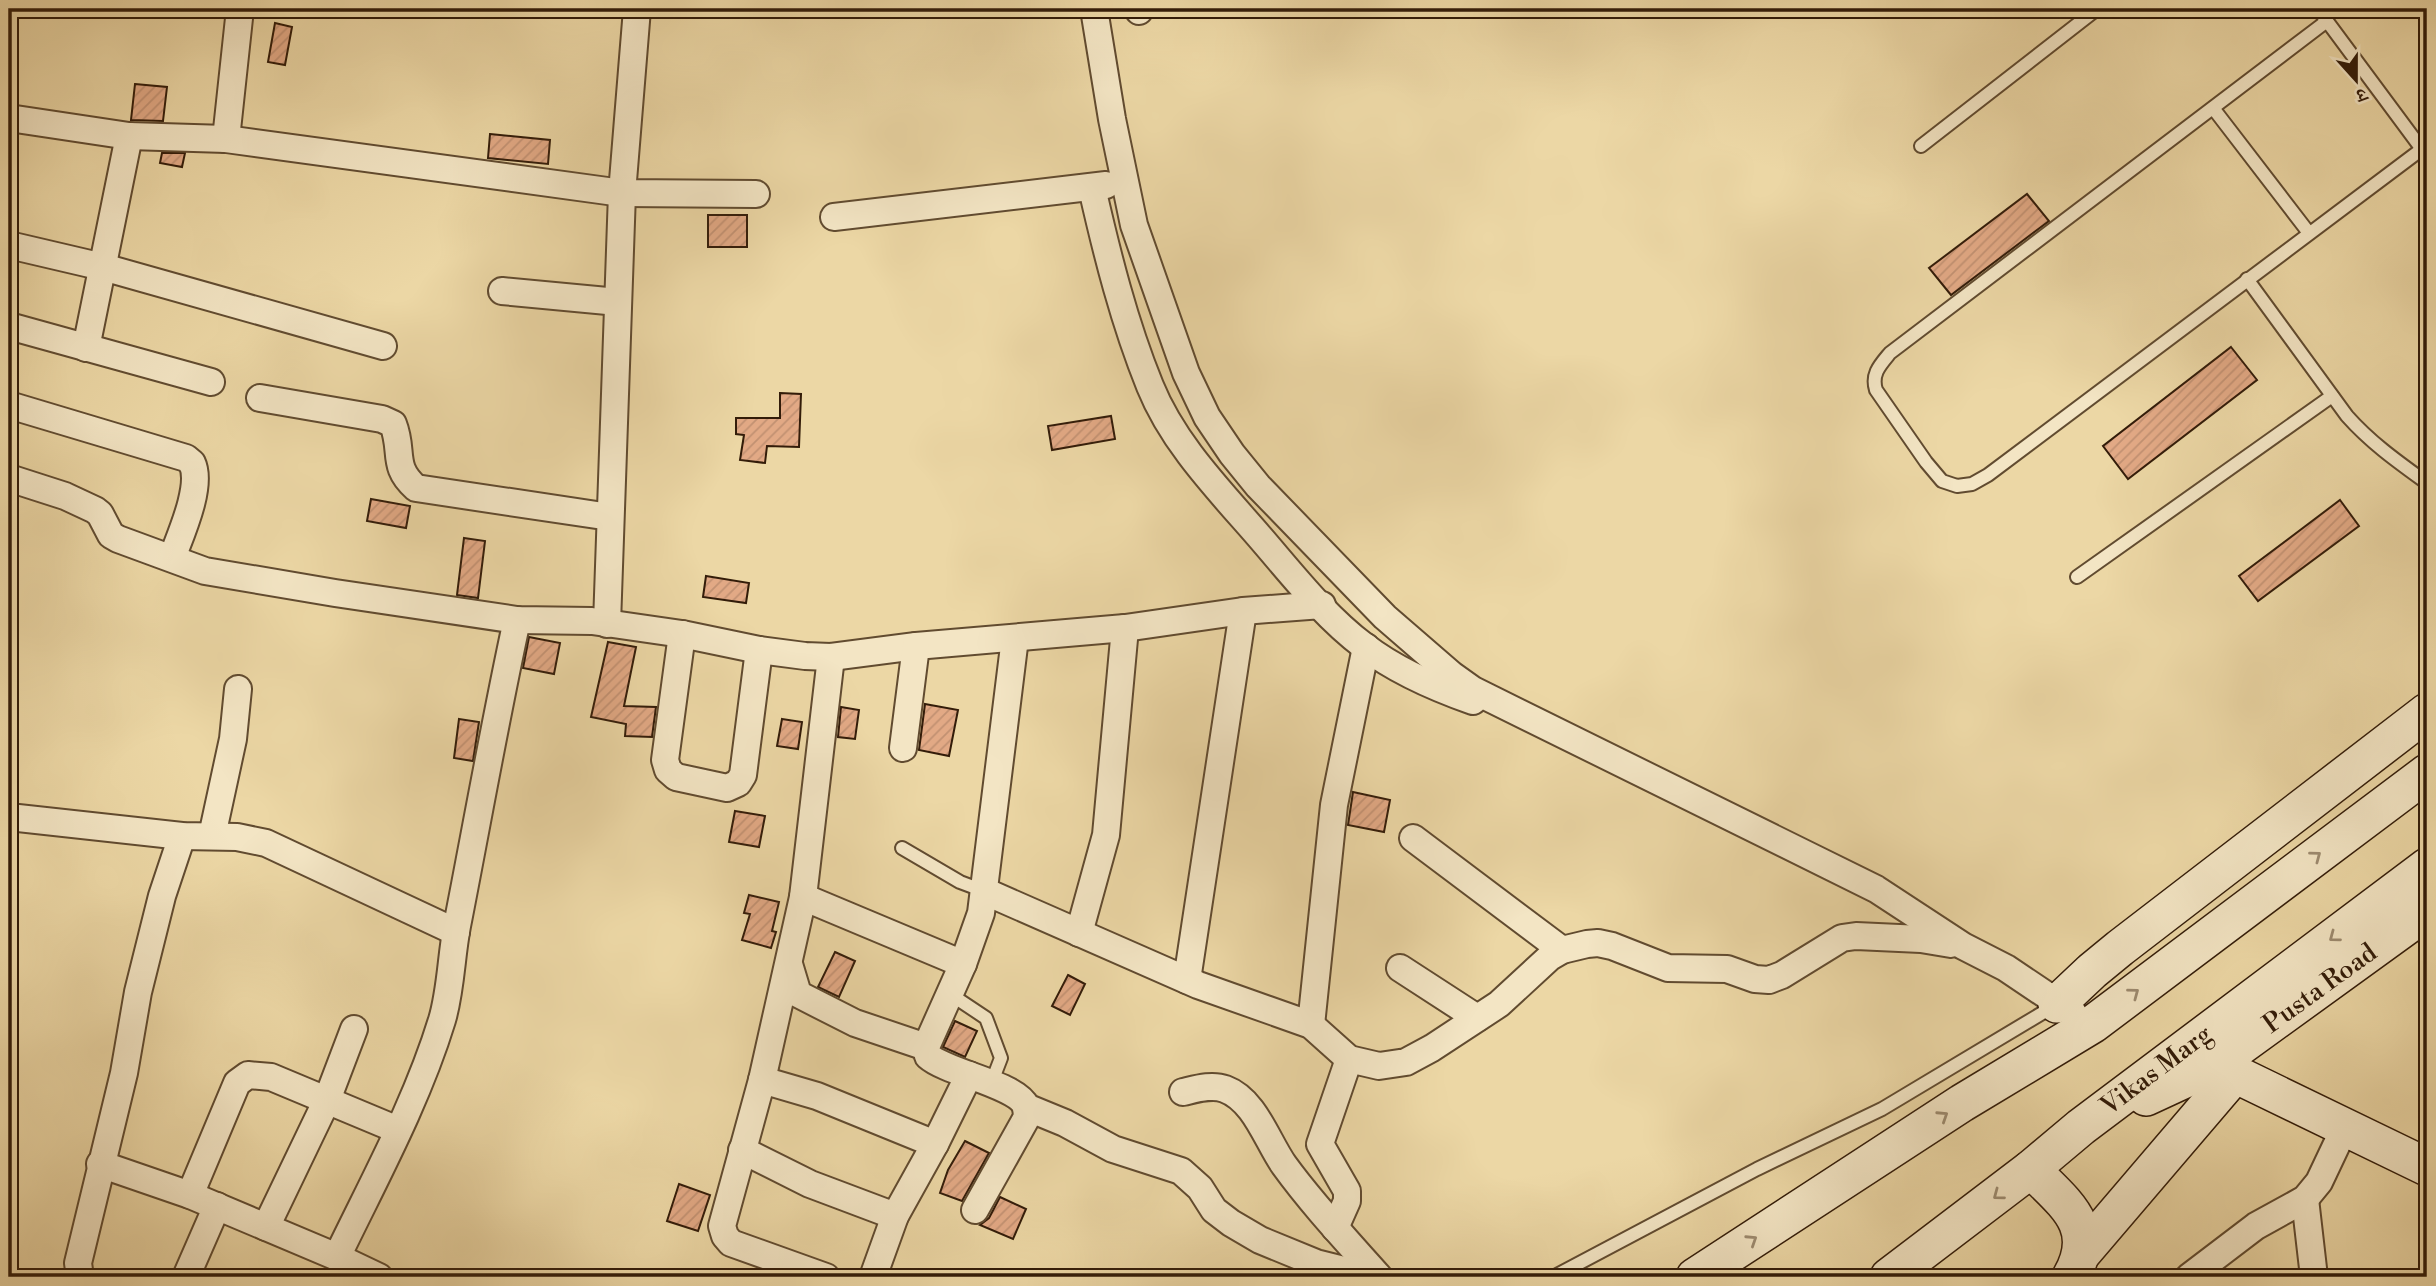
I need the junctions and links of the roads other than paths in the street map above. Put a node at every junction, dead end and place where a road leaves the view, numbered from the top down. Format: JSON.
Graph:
{"nodes":[{"id":1,"x":240,"y":9,"type":"edge"},
{"id":2,"x":637,"y":9,"type":"edge"},
{"id":3,"x":1094,"y":9,"type":"edge"},
{"id":4,"x":2096,"y":9,"type":"edge"},
{"id":5,"x":2318,"y":9,"type":"edge"},
{"id":6,"x":2327,"y":21,"type":"junction"},
{"id":7,"x":2213,"y":108,"type":"junction"},
{"id":8,"x":9,"y":118,"type":"edge"},
{"id":9,"x":129,"y":136,"type":"junction"},
{"id":10,"x":226,"y":139,"type":"junction"},
{"id":11,"x":1920,"y":146,"type":"dead end"},
{"id":12,"x":2425,"y":153,"type":"edge"},
{"id":13,"x":1125,"y":181,"type":"junction"},
{"id":14,"x":1092,"y":188,"type":"junction"},
{"id":15,"x":622,"y":193,"type":"junction"},
{"id":16,"x":756,"y":194,"type":"dead end"},
{"id":17,"x":834,"y":217,"type":"dead end"},
{"id":18,"x":2309,"y":233,"type":"junction"},
{"id":19,"x":9,"y":245,"type":"edge"},
{"id":20,"x":103,"y":267,"type":"junction"},
{"id":21,"x":2248,"y":279,"type":"junction"},
{"id":22,"x":502,"y":291,"type":"dead end"},
{"id":23,"x":618,"y":302,"type":"junction"},
{"id":24,"x":9,"y":326,"type":"edge"},
{"id":25,"x":383,"y":346,"type":"dead end"},
{"id":26,"x":86,"y":348,"type":"junction"},
{"id":27,"x":211,"y":382,"type":"dead end"},
{"id":28,"x":2332,"y":396,"type":"junction"},
{"id":29,"x":260,"y":398,"type":"dead end"},
{"id":30,"x":9,"y":405,"type":"edge"},
{"id":31,"x":9,"y":478,"type":"edge"},
{"id":32,"x":2427,"y":483,"type":"edge"},
{"id":33,"x":610,"y":517,"type":"junction"},
{"id":34,"x":172,"y":558,"type":"junction"},
{"id":35,"x":2077,"y":577,"type":"dead end"},
{"id":36,"x":1322,"y":605,"type":"junction"},
{"id":37,"x":1243,"y":611,"type":"junction"},
{"id":38,"x":517,"y":620,"type":"junction"},
{"id":39,"x":607,"y":624,"type":"junction"},
{"id":40,"x":1125,"y":628,"type":"junction"},
{"id":41,"x":682,"y":634,"type":"junction"},
{"id":42,"x":1014,"y":638,"type":"junction"},
{"id":43,"x":916,"y":646,"type":"junction"},
{"id":44,"x":1366,"y":647,"type":"junction"},
{"id":45,"x":759,"y":650,"type":"junction"},
{"id":46,"x":831,"y":657,"type":"junction"},
{"id":47,"x":238,"y":690,"type":"dead end"},
{"id":48,"x":2427,"y":712,"type":"edge"},
{"id":49,"x":1559,"y":734,"type":"junction"},
{"id":50,"x":904,"y":748,"type":"dead end"},
{"id":51,"x":2427,"y":773,"type":"edge"},
{"id":52,"x":9,"y":817,"type":"edge"},
{"id":53,"x":182,"y":836,"type":"junction"},
{"id":54,"x":212,"y":836,"type":"junction"},
{"id":55,"x":1413,"y":838,"type":"dead end"},
{"id":56,"x":902,"y":848,"type":"dead end"},
{"id":57,"x":2427,"y":867,"type":"edge"},
{"id":58,"x":984,"y":891,"type":"junction"},
{"id":59,"x":803,"y":897,"type":"junction"},
{"id":60,"x":2427,"y":911,"type":"edge"},
{"id":61,"x":456,"y":932,"type":"junction"},
{"id":62,"x":1079,"y":933,"type":"junction"},
{"id":63,"x":1963,"y":946,"type":"junction"},
{"id":64,"x":1562,"y":950,"type":"junction"},
{"id":65,"x":789,"y":964,"type":"junction"},
{"id":66,"x":963,"y":964,"type":"junction"},
{"id":67,"x":1400,"y":968,"type":"dead end"},
{"id":68,"x":1188,"y":980,"type":"junction"},
{"id":69,"x":950,"y":994,"type":"junction"},
{"id":70,"x":2057,"y":1004,"type":"junction"},
{"id":71,"x":1477,"y":1018,"type":"junction"},
{"id":72,"x":2093,"y":1024,"type":"junction"},
{"id":73,"x":1311,"y":1025,"type":"junction"},
{"id":74,"x":354,"y":1029,"type":"dead end"},
{"id":75,"x":926,"y":1047,"type":"junction"},
{"id":76,"x":1349,"y":1059,"type":"junction"},
{"id":77,"x":2224,"y":1070,"type":"junction"},
{"id":78,"x":762,"y":1080,"type":"junction"},
{"id":79,"x":980,"y":1080,"type":"junction"},
{"id":80,"x":1182,"y":1092,"type":"dead end"},
{"id":81,"x":327,"y":1100,"type":"junction"},
{"id":82,"x":1026,"y":1107,"type":"junction"},
{"id":83,"x":2081,"y":1127,"type":"junction"},
{"id":84,"x":2344,"y":1127,"type":"junction"},
{"id":85,"x":398,"y":1130,"type":"junction"},
{"id":86,"x":935,"y":1144,"type":"junction"},
{"id":87,"x":742,"y":1150,"type":"junction"},
{"id":88,"x":100,"y":1164,"type":"junction"},
{"id":89,"x":2427,"y":1167,"type":"edge"},
{"id":90,"x":2031,"y":1169,"type":"junction"},
{"id":91,"x":190,"y":1195,"type":"junction"},
{"id":92,"x":2305,"y":1199,"type":"junction"},
{"id":93,"x":217,"y":1206,"type":"junction"},
{"id":94,"x":975,"y":1210,"type":"dead end"},
{"id":95,"x":895,"y":1216,"type":"junction"},
{"id":96,"x":267,"y":1227,"type":"junction"},
{"id":97,"x":1335,"y":1228,"type":"junction"},
{"id":98,"x":337,"y":1257,"type":"junction"},
{"id":99,"x":1918,"y":1264,"type":"edge"},
{"id":100,"x":2077,"y":1265,"type":"edge"},
{"id":101,"x":366,"y":1275,"type":"edge"},
{"id":102,"x":80,"y":1277,"type":"edge"},
{"id":103,"x":186,"y":1277,"type":"edge"},
{"id":104,"x":826,"y":1277,"type":"edge"},
{"id":105,"x":873,"y":1277,"type":"edge"},
{"id":106,"x":1372,"y":1277,"type":"edge"},
{"id":107,"x":1379,"y":1277,"type":"edge"},
{"id":108,"x":1553,"y":1277,"type":"edge"},
{"id":109,"x":1695,"y":1277,"type":"edge"},
{"id":110,"x":1889,"y":1277,"type":"edge"},
{"id":111,"x":2189,"y":1277,"type":"edge"},
{"id":112,"x":2315,"y":1277,"type":"edge"}],
"edges":[{"from":1,"to":10,"type":"street"},
{"from":2,"to":15,"type":"street"},
{"from":3,"to":13,"type":"street"},
{"from":4,"to":11,"type":"lane"},
{"from":5,"to":6,"type":"lane"},
{"from":6,"to":7,"type":"lane"},
{"from":6,"to":12,"type":"lane"},
{"from":7,"to":18,"type":"lane"},
{"from":7,"to":21,"type":"lane"},
{"from":8,"to":9,"type":"street"},
{"from":9,"to":10,"type":"street"},
{"from":9,"to":20,"type":"street"},
{"from":10,"to":15,"type":"street"},
{"from":12,"to":18,"type":"lane"},
{"from":13,"to":14,"type":"street"},
{"from":13,"to":49,"type":"street"},
{"from":14,"to":17,"type":"street"},
{"from":14,"to":36,"type":"street"},
{"from":15,"to":16,"type":"street"},
{"from":15,"to":23,"type":"street"},
{"from":18,"to":21,"type":"lane"},
{"from":19,"to":20,"type":"street"},
{"from":20,"to":25,"type":"street"},
{"from":20,"to":26,"type":"street"},
{"from":21,"to":28,"type":"lane"},
{"from":22,"to":23,"type":"street"},
{"from":23,"to":33,"type":"street"},
{"from":24,"to":26,"type":"street"},
{"from":26,"to":27,"type":"street"},
{"from":28,"to":32,"type":"lane"},
{"from":28,"to":35,"type":"lane"},
{"from":29,"to":33,"type":"street"},
{"from":30,"to":34,"type":"street"},
{"from":31,"to":34,"type":"street"},
{"from":33,"to":39,"type":"street"},
{"from":34,"to":38,"type":"street"},
{"from":36,"to":37,"type":"street"},
{"from":36,"to":44,"type":"street"},
{"from":37,"to":40,"type":"street"},
{"from":37,"to":68,"type":"street"},
{"from":38,"to":39,"type":"street"},
{"from":38,"to":61,"type":"street"},
{"from":39,"to":41,"type":"street"},
{"from":40,"to":42,"type":"street"},
{"from":40,"to":62,"type":"street"},
{"from":41,"to":45,"type":"street"},
{"from":41,"to":45,"type":"street"},
{"from":42,"to":43,"type":"street"},
{"from":42,"to":58,"type":"street"},
{"from":43,"to":46,"type":"street"},
{"from":43,"to":50,"type":"street"},
{"from":44,"to":49,"type":"street"},
{"from":44,"to":73,"type":"street"},
{"from":45,"to":46,"type":"street"},
{"from":46,"to":59,"type":"street"},
{"from":47,"to":54,"type":"street"},
{"from":48,"to":70,"type":"main road"},
{"from":49,"to":63,"type":"street"},
{"from":72,"to":51,"type":"main road","one_way":true},
{"from":52,"to":53,"type":"street"},
{"from":53,"to":54,"type":"street"},
{"from":53,"to":88,"type":"street"},
{"from":54,"to":61,"type":"street"},
{"from":55,"to":64,"type":"street"},
{"from":56,"to":58,"type":"lane"},
{"from":57,"to":83,"type":"main road","name":"Vikas Marg","one_way":true},
{"from":58,"to":62,"type":"street"},
{"from":58,"to":66,"type":"street"},
{"from":59,"to":65,"type":"street"},
{"from":59,"to":66,"type":"street"},
{"from":60,"to":77,"type":"main road","name":"Pusta Road"},
{"from":61,"to":85,"type":"street"},
{"from":62,"to":68,"type":"street"},
{"from":63,"to":64,"type":"street"},
{"from":63,"to":70,"type":"street"},
{"from":64,"to":71,"type":"street"},
{"from":65,"to":75,"type":"street"},
{"from":65,"to":78,"type":"street"},
{"from":66,"to":69,"type":"street"},
{"from":67,"to":71,"type":"street"},
{"from":68,"to":73,"type":"street"},
{"from":69,"to":75,"type":"street"},
{"from":69,"to":79,"type":"lane"},
{"from":70,"to":72,"type":"street"},
{"from":70,"to":108,"type":"lane"},
{"from":71,"to":76,"type":"street"},
{"from":109,"to":72,"type":"main road","one_way":true},
{"from":73,"to":76,"type":"street"},
{"from":74,"to":81,"type":"street"},
{"from":75,"to":79,"type":"street"},
{"from":76,"to":97,"type":"street"},
{"from":77,"to":83,"type":"main road","name":"Pusta Road"},
{"from":77,"to":84,"type":"main road"},
{"from":77,"to":100,"type":"main road"},
{"from":78,"to":86,"type":"street"},
{"from":78,"to":87,"type":"street"},
{"from":79,"to":82,"type":"street"},
{"from":79,"to":86,"type":"street"},
{"from":80,"to":97,"type":"street"},
{"from":81,"to":85,"type":"street"},
{"from":81,"to":91,"type":"street"},
{"from":81,"to":96,"type":"street"},
{"from":82,"to":94,"type":"street"},
{"from":82,"to":106,"type":"street"},
{"from":83,"to":90,"type":"main road","name":"Vikas Marg"},
{"from":84,"to":89,"type":"main road"},
{"from":84,"to":92,"type":"street"},
{"from":85,"to":98,"type":"street"},
{"from":86,"to":95,"type":"street"},
{"from":87,"to":95,"type":"street"},
{"from":87,"to":104,"type":"street"},
{"from":88,"to":91,"type":"street"},
{"from":88,"to":102,"type":"street"},
{"from":90,"to":99,"type":"main road","name":"Vikas Marg","one_way":true},
{"from":90,"to":100,"type":"main road"},
{"from":91,"to":93,"type":"street"},
{"from":92,"to":111,"type":"street"},
{"from":92,"to":112,"type":"street"},
{"from":93,"to":96,"type":"street"},
{"from":93,"to":103,"type":"street"},
{"from":95,"to":105,"type":"street"},
{"from":96,"to":98,"type":"street"},
{"from":97,"to":107,"type":"street"},
{"from":98,"to":101,"type":"street"},
{"from":99,"to":110,"type":"main road","name":"Vikas Marg"}]}
